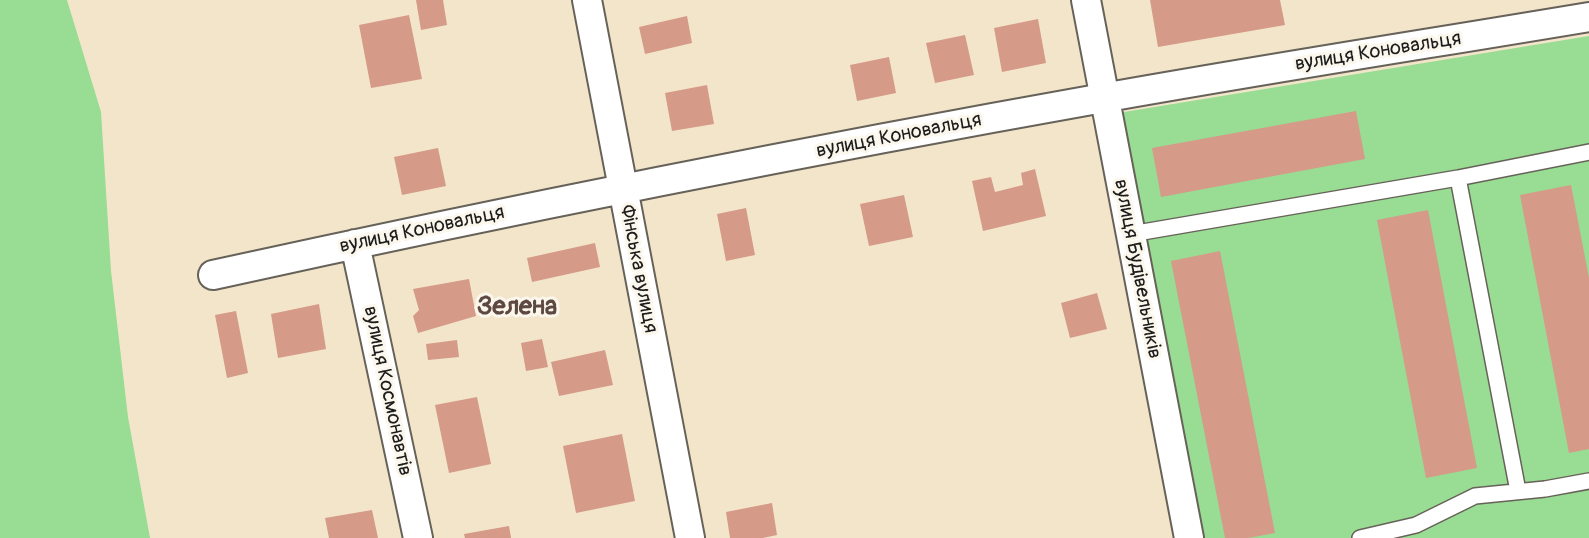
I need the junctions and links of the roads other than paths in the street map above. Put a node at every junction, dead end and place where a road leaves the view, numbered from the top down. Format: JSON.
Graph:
{"nodes":[{"id":1,"x":587,"y":0,"type":"edge"},
{"id":2,"x":1086,"y":0,"type":"edge"},
{"id":3,"x":1589,"y":17,"type":"edge"},
{"id":4,"x":1105,"y":98,"type":"junction"},
{"id":5,"x":1589,"y":152,"type":"edge"},
{"id":6,"x":1458,"y":178,"type":"junction"},
{"id":7,"x":622,"y":188,"type":"junction"},
{"id":8,"x":1131,"y":234,"type":"junction"},
{"id":9,"x":355,"y":244,"type":"junction"},
{"id":10,"x":213,"y":275,"type":"dead end"},
{"id":11,"x":1589,"y":481,"type":"edge"},
{"id":12,"x":1518,"y":492,"type":"junction"},
{"id":13,"x":418,"y":538,"type":"edge"},
{"id":14,"x":690,"y":538,"type":"edge"},
{"id":15,"x":1189,"y":538,"type":"edge"},
{"id":16,"x":1360,"y":538,"type":"edge"}],
"edges":[{"from":1,"to":7,"type":"street","name":"Фінська вулиця"},
{"from":2,"to":4,"type":"street","name":"вулиця Будівельників"},
{"from":3,"to":4,"type":"street","name":"вулиця Коновальця"},
{"from":4,"to":7,"type":"street","name":"вулиця Коновальця"},
{"from":4,"to":8,"type":"street","name":"вулиця Будівельників"},
{"from":5,"to":6,"type":"lane"},
{"from":6,"to":8,"type":"lane"},
{"from":6,"to":12,"type":"lane"},
{"from":7,"to":9,"type":"street","name":"вулиця Коновальця"},
{"from":7,"to":14,"type":"street","name":"Фінська вулиця"},
{"from":8,"to":15,"type":"street","name":"вулиця Будівельників"},
{"from":9,"to":10,"type":"street","name":"вулиця Коновальця"},
{"from":9,"to":13,"type":"street","name":"вулиця Космонавтів"},
{"from":11,"to":12,"type":"lane"},
{"from":12,"to":16,"type":"lane"}]}
